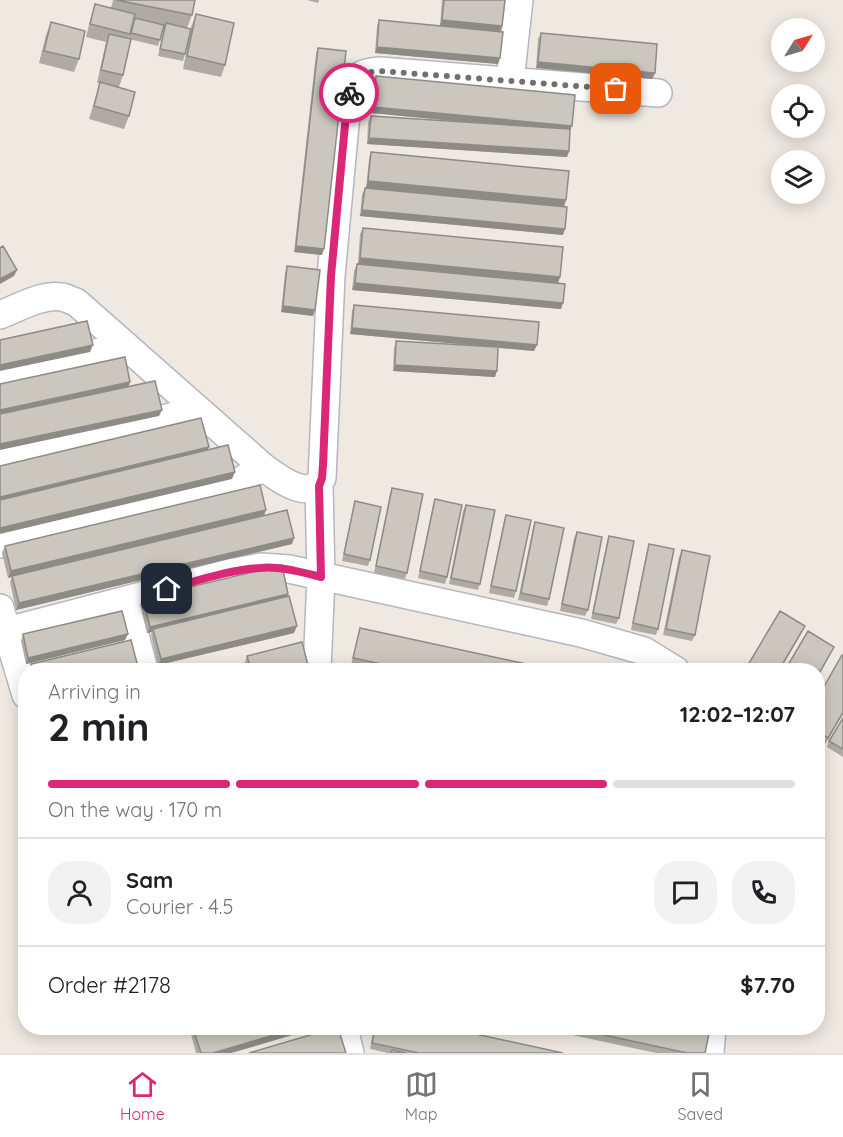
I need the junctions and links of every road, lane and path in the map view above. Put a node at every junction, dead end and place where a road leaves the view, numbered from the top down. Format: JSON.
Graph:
{"nodes":[{"id":1,"x":519,"y":0,"type":"edge"},
{"id":2,"x":510,"y":81,"type":"junction"},
{"id":3,"x":658,"y":93,"type":"dead end"},
{"id":4,"x":0,"y":315,"type":"edge"},
{"id":5,"x":126,"y":346,"type":"junction"},
{"id":6,"x":0,"y":375,"type":"edge"},
{"id":7,"x":198,"y":410,"type":"junction"},
{"id":8,"x":0,"y":460,"type":"edge"},
{"id":9,"x":263,"y":467,"type":"junction"},
{"id":10,"x":319,"y":486,"type":"junction"},
{"id":11,"x":0,"y":544,"type":"edge"},
{"id":12,"x":321,"y":577,"type":"junction"},
{"id":13,"x":126,"y":600,"type":"junction"},
{"id":14,"x":3,"y":619,"type":"edge"},
{"id":15,"x":142,"y":663,"type":"edge"},
{"id":16,"x":317,"y":663,"type":"edge"},
{"id":17,"x":664,"y":663,"type":"edge"},
{"id":18,"x":18,"y":669,"type":"edge"},
{"id":19,"x":346,"y":1035,"type":"edge"},
{"id":20,"x":711,"y":1035,"type":"edge"},
{"id":21,"x":350,"y":1053,"type":"edge"},
{"id":22,"x":710,"y":1053,"type":"edge"}],
"edges":[{"from":1,"to":2,"type":"street"},
{"from":2,"to":3,"type":"street"},
{"from":2,"to":10,"type":"street"},
{"from":4,"to":5,"type":"street"},
{"from":5,"to":6,"type":"street"},
{"from":5,"to":7,"type":"street"},
{"from":7,"to":8,"type":"street"},
{"from":7,"to":9,"type":"street"},
{"from":9,"to":10,"type":"street"},
{"from":9,"to":11,"type":"street"},
{"from":10,"to":12,"type":"street"},
{"from":12,"to":13,"type":"street"},
{"from":12,"to":16,"type":"street"},
{"from":12,"to":17,"type":"street"},
{"from":13,"to":14,"type":"street"},
{"from":13,"to":15,"type":"street"},
{"from":14,"to":18,"type":"street"},
{"from":19,"to":21,"type":"street"},
{"from":20,"to":22,"type":"street"}]}
